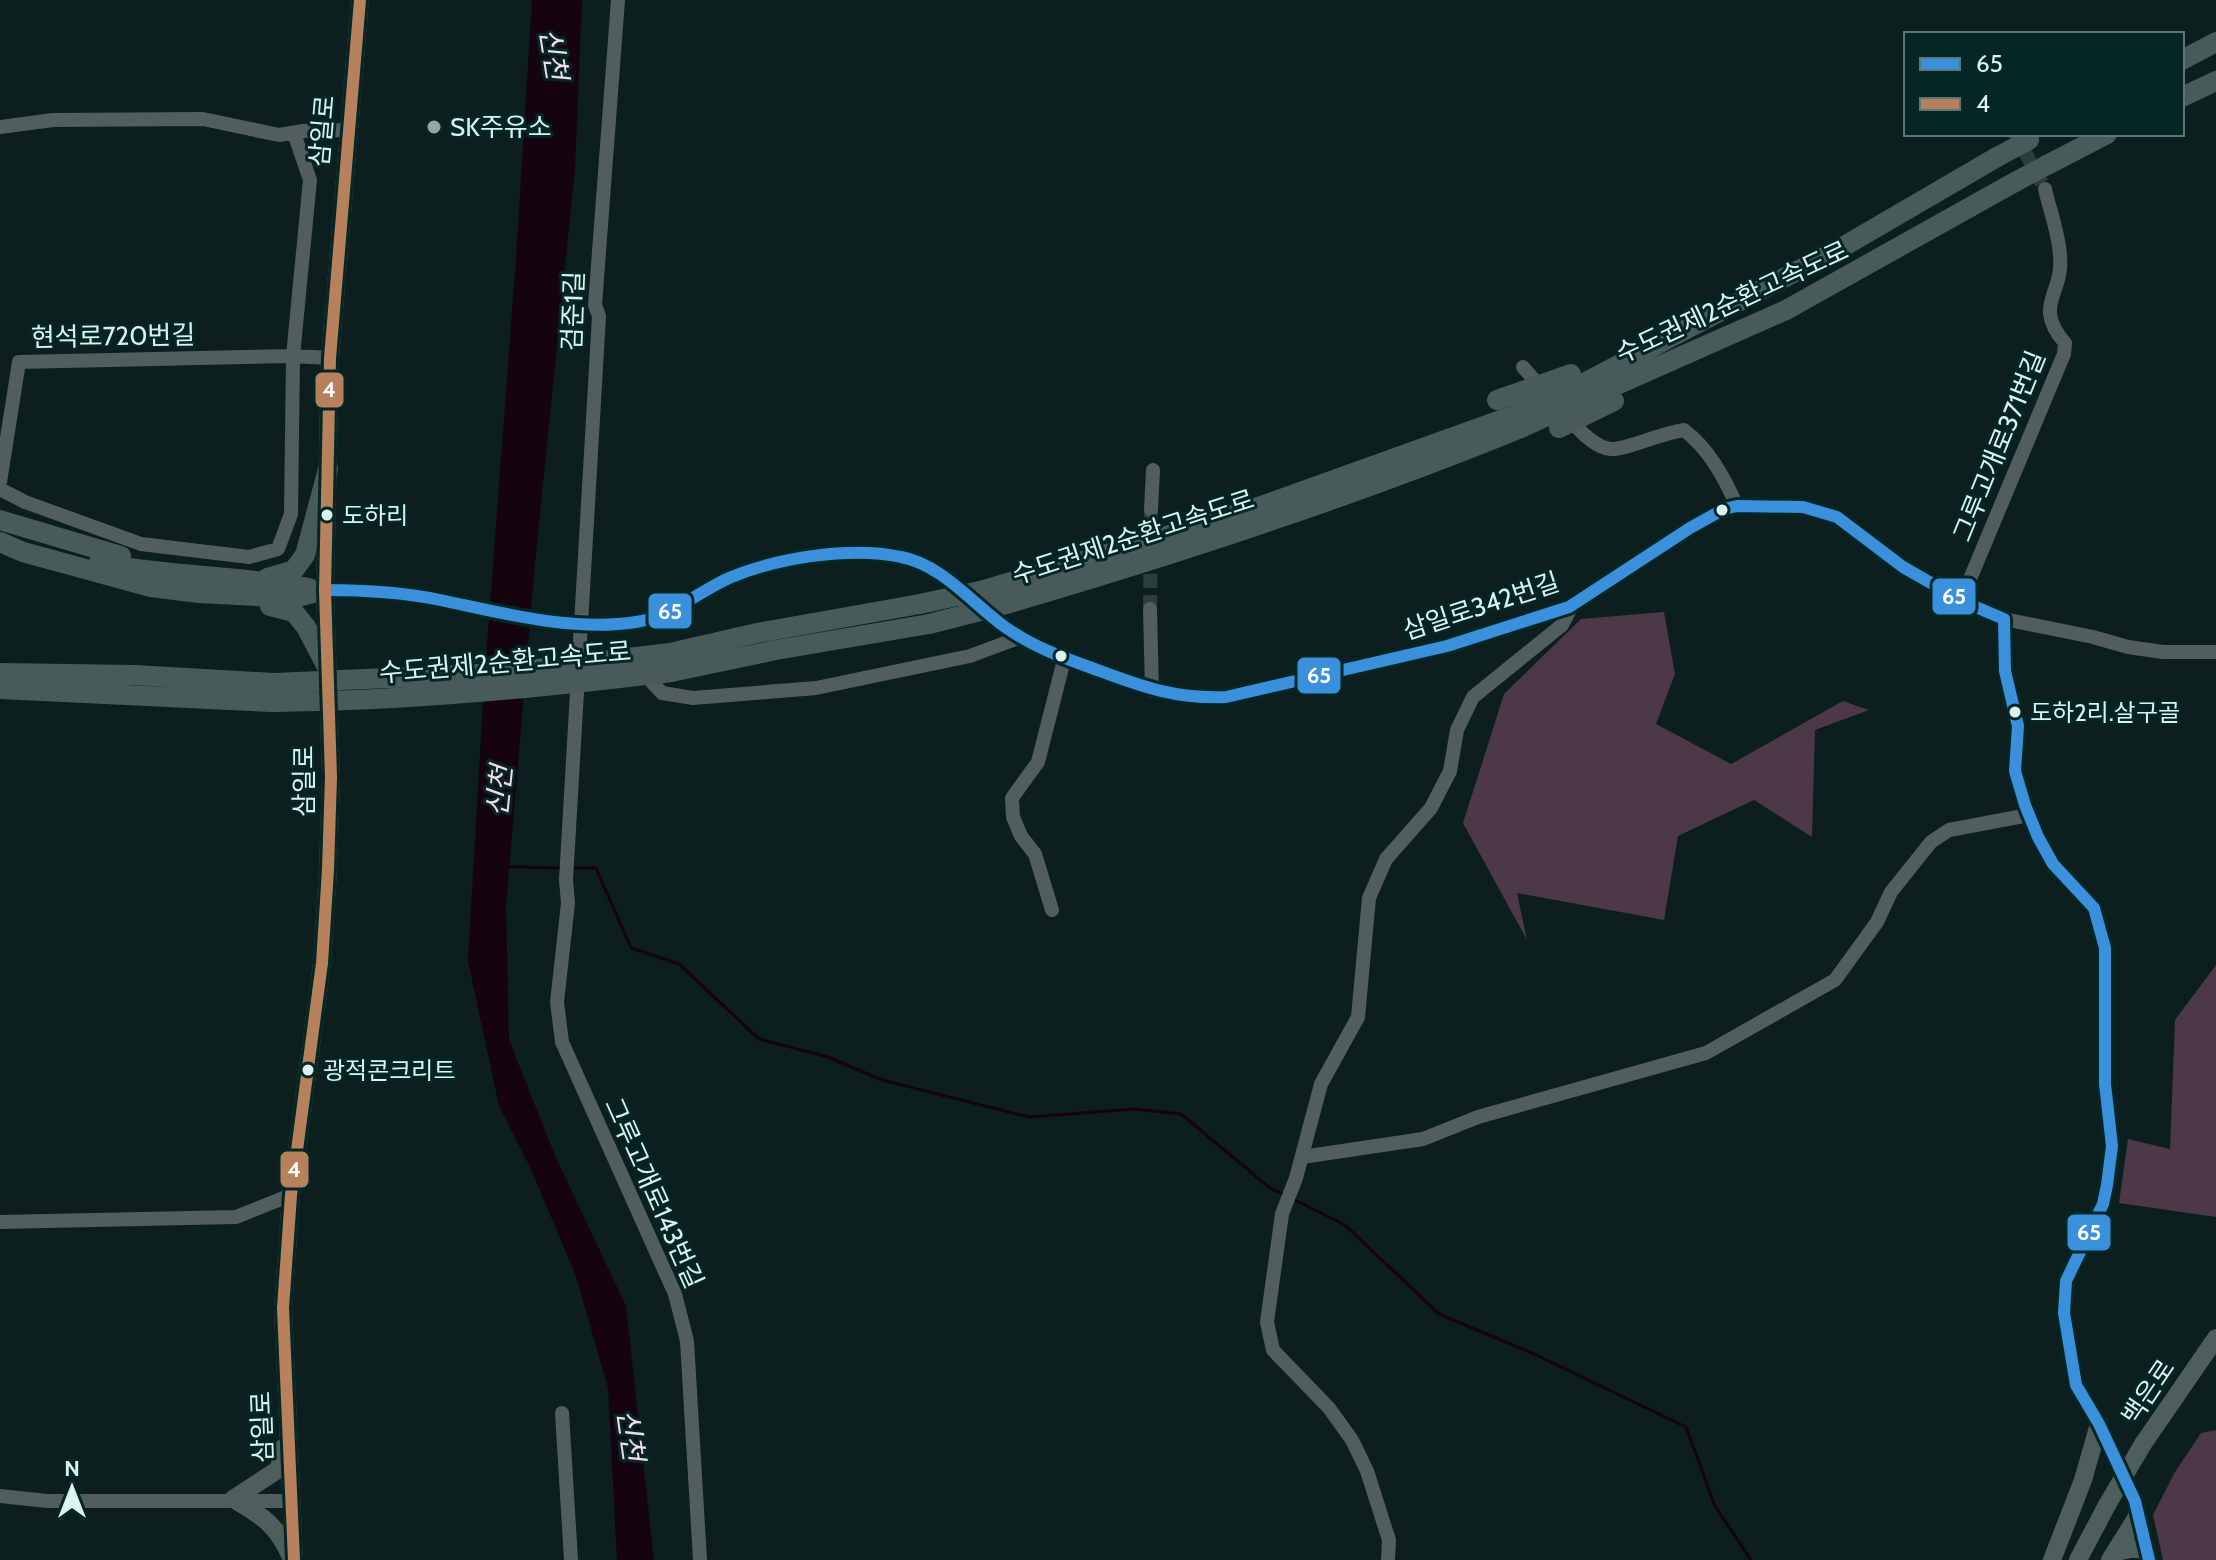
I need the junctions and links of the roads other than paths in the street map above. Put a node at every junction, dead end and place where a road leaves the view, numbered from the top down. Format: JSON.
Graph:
{"nodes":[{"id":1,"x":360,"y":0,"type":"edge"},
{"id":2,"x":618,"y":0,"type":"edge"},
{"id":3,"x":2216,"y":42,"type":"edge"},
{"id":4,"x":2184,"y":59,"type":"edge"},
{"id":5,"x":2216,"y":81,"type":"edge"},
{"id":6,"x":2184,"y":96,"type":"edge"},
{"id":7,"x":0,"y":127,"type":"edge"},
{"id":8,"x":347,"y":130,"type":"junction"},
{"id":9,"x":294,"y":133,"type":"junction"},
{"id":10,"x":2103,"y":136,"type":"edge"},
{"id":11,"x":2034,"y":137,"type":"edge"},
{"id":12,"x":2045,"y":189,"type":"tunnel mouth"},
{"id":13,"x":293,"y":356,"type":"junction"},
{"id":14,"x":330,"y":358,"type":"junction"},
{"id":15,"x":1523,"y":367,"type":"dead end"},
{"id":16,"x":1590,"y":389,"type":"junction"},
{"id":17,"x":1497,"y":400,"type":"dead end"},
{"id":18,"x":1518,"y":421,"type":"junction"},
{"id":19,"x":1559,"y":428,"type":"dead end"},
{"id":20,"x":328,"y":469,"type":"junction"},
{"id":21,"x":1153,"y":470,"type":"dead end"},
{"id":22,"x":0,"y":482,"type":"edge"},
{"id":23,"x":1303,"y":484,"type":"dead end"},
{"id":24,"x":0,"y":489,"type":"edge"},
{"id":25,"x":1737,"y":506,"type":"junction"},
{"id":26,"x":1151,"y":510,"type":"tunnel mouth"},
{"id":27,"x":0,"y":520,"type":"edge"},
{"id":28,"x":0,"y":531,"type":"edge"},
{"id":29,"x":1266,"y":536,"type":"dead end"},
{"id":30,"x":0,"y":542,"type":"edge"},
{"id":31,"x":1144,"y":543,"type":"junction"},
{"id":32,"x":0,"y":555,"type":"edge"},
{"id":33,"x":115,"y":579,"type":"junction"},
{"id":34,"x":230,"y":580,"type":"junction"},
{"id":35,"x":195,"y":583,"type":"junction"},
{"id":36,"x":1076,"y":584,"type":"junction"},
{"id":37,"x":325,"y":590,"type":"junction"},
{"id":38,"x":1964,"y":602,"type":"junction"},
{"id":39,"x":1573,"y":604,"type":"junction"},
{"id":40,"x":1150,"y":609,"type":"tunnel mouth"},
{"id":41,"x":2004,"y":619,"type":"junction"},
{"id":42,"x":577,"y":624,"type":"junction"},
{"id":43,"x":1021,"y":637,"type":"junction"},
{"id":44,"x":2216,"y":652,"type":"edge"},
{"id":45,"x":1064,"y":660,"type":"junction"},
{"id":46,"x":670,"y":663,"type":"junction"},
{"id":47,"x":0,"y":665,"type":"edge"},
{"id":48,"x":326,"y":665,"type":"junction"},
{"id":49,"x":0,"y":673,"type":"edge"},
{"id":50,"x":135,"y":675,"type":"junction"},
{"id":51,"x":650,"y":680,"type":"dead end"},
{"id":52,"x":0,"y":689,"type":"edge"},
{"id":53,"x":1152,"y":691,"type":"junction"},
{"id":54,"x":273,"y":692,"type":"junction"},
{"id":55,"x":2029,"y":815,"type":"junction"},
{"id":56,"x":569,"y":850,"type":"joint"},
{"id":57,"x":1052,"y":910,"type":"dead end"},
{"id":58,"x":1302,"y":1157,"type":"junction"},
{"id":59,"x":291,"y":1195,"type":"junction"},
{"id":60,"x":0,"y":1222,"type":"edge"},
{"id":61,"x":2216,"y":1338,"type":"edge"},
{"id":62,"x":562,"y":1413,"type":"dead end"},
{"id":63,"x":2099,"y":1424,"type":"junction"},
{"id":64,"x":288,"y":1426,"type":"junction"},
{"id":65,"x":0,"y":1496,"type":"edge"},
{"id":66,"x":233,"y":1499,"type":"junction"},
{"id":67,"x":291,"y":1501,"type":"junction"},
{"id":68,"x":2138,"y":1515,"type":"junction"},
{"id":69,"x":2113,"y":1556,"type":"edge"},
{"id":70,"x":2148,"y":1556,"type":"edge"},
{"id":71,"x":293,"y":1560,"type":"edge"},
{"id":72,"x":571,"y":1560,"type":"edge"},
{"id":73,"x":700,"y":1560,"type":"edge"},
{"id":74,"x":1388,"y":1560,"type":"edge"},
{"id":75,"x":2052,"y":1560,"type":"edge"},
{"id":76,"x":2078,"y":1560,"type":"edge"}],
"edges":[{"from":1,"to":8,"type":"main road","name":"삼일로"},
{"from":2,"to":42,"type":"street","name":"검준1길"},
{"from":3,"to":4,"type":"highway"},
{"from":5,"to":6,"type":"highway"},
{"from":7,"to":9,"type":"street"},
{"from":8,"to":9,"type":"street"},
{"from":8,"to":14,"type":"main road","name":"삼일로"},
{"from":9,"to":13,"type":"street"},
{"from":10,"to":16,"type":"highway","name":"수도권제2순환고속도로","bridge":true},
{"from":11,"to":16,"type":"highway","name":"수도권제2순환고속도로","bridge":true},
{"from":12,"to":38,"type":"street","name":"그루고개로371번길"},
{"from":13,"to":14,"type":"street","name":"현석로720번길"},
{"from":13,"to":22,"type":"street","name":"현석로720번길"},
{"from":13,"to":24,"type":"street"},
{"from":14,"to":20,"type":"main road","name":"삼일로"},
{"from":15,"to":25,"type":"street"},
{"from":16,"to":17,"type":"highway","bridge":true},
{"from":16,"to":18,"type":"highway","name":"수도권제2순환고속도로","bridge":true},
{"from":16,"to":19,"type":"highway","bridge":true},
{"from":18,"to":31,"type":"highway","name":"수도권제2순환고속도로"},
{"from":18,"to":36,"type":"highway","name":"수도권제2순환고속도로"},
{"from":20,"to":34,"type":"highway"},
{"from":20,"to":37,"type":"main road","name":"삼일로"},
{"from":21,"to":26,"type":"street"},
{"from":23,"to":31,"type":"highway"},
{"from":25,"to":38,"type":"street","name":"삼일로342번길"},
{"from":25,"to":39,"type":"street","name":"삼일로342번길"},
{"from":27,"to":35,"type":"highway"},
{"from":28,"to":35,"type":"highway"},
{"from":29,"to":36,"type":"highway"},
{"from":30,"to":33,"type":"highway"},
{"from":31,"to":46,"type":"highway","name":"수도권제2순환고속도로","bridge":true},
{"from":32,"to":33,"type":"highway"},
{"from":33,"to":35,"type":"highway"},
{"from":34,"to":35,"type":"highway"},
{"from":34,"to":37,"type":"highway"},
{"from":35,"to":37,"type":"highway"},
{"from":35,"to":48,"type":"highway"},
{"from":36,"to":46,"type":"highway","name":"수도권제2순환고속도로","bridge":true},
{"from":37,"to":42,"type":"street","name":"삼일로342번길"},
{"from":37,"to":48,"type":"main road","name":"삼일로"},
{"from":38,"to":41,"type":"street"},
{"from":39,"to":53,"type":"street","name":"삼일로342번길"},
{"from":39,"to":58,"type":"street"},
{"from":40,"to":53,"type":"street"},
{"from":41,"to":44,"type":"street"},
{"from":41,"to":55,"type":"street"},
{"from":42,"to":43,"type":"street","name":"삼일로342번길"},
{"from":42,"to":56,"type":"street","name":"검준1길"},
{"from":43,"to":45,"type":"street","name":"삼일로342번길"},
{"from":43,"to":51,"type":"street"},
{"from":45,"to":53,"type":"street","name":"삼일로342번길"},
{"from":45,"to":57,"type":"street"},
{"from":46,"to":54,"type":"highway","name":"수도권제2순환고속도로","bridge":true},
{"from":47,"to":50,"type":"highway"},
{"from":48,"to":59,"type":"main road","name":"삼일로"},
{"from":49,"to":50,"type":"highway","name":"수도권제2순환고속도로"},
{"from":50,"to":54,"type":"highway","name":"수도권제2순환고속도로"},
{"from":52,"to":54,"type":"highway","name":"수도권제2순환고속도로"},
{"from":55,"to":58,"type":"street"},
{"from":55,"to":63,"type":"street"},
{"from":56,"to":73,"type":"street","name":"그루고개로143번길"},
{"from":58,"to":74,"type":"street"},
{"from":59,"to":60,"type":"street"},
{"from":59,"to":64,"type":"main road","name":"삼일로"},
{"from":61,"to":76,"type":"main road","name":"백은로","bridge":true},
{"from":62,"to":72,"type":"street"},
{"from":63,"to":68,"type":"street"},
{"from":63,"to":75,"type":"main road"},
{"from":64,"to":66,"type":"main road"},
{"from":64,"to":67,"type":"main road","name":"삼일로"},
{"from":65,"to":66,"type":"street"},
{"from":66,"to":67,"type":"street"},
{"from":66,"to":71,"type":"main road"},
{"from":67,"to":71,"type":"main road","name":"삼일로"},
{"from":68,"to":69,"type":"main road"},
{"from":68,"to":70,"type":"street"},
{"from":69,"to":70,"type":"main road"}]}
